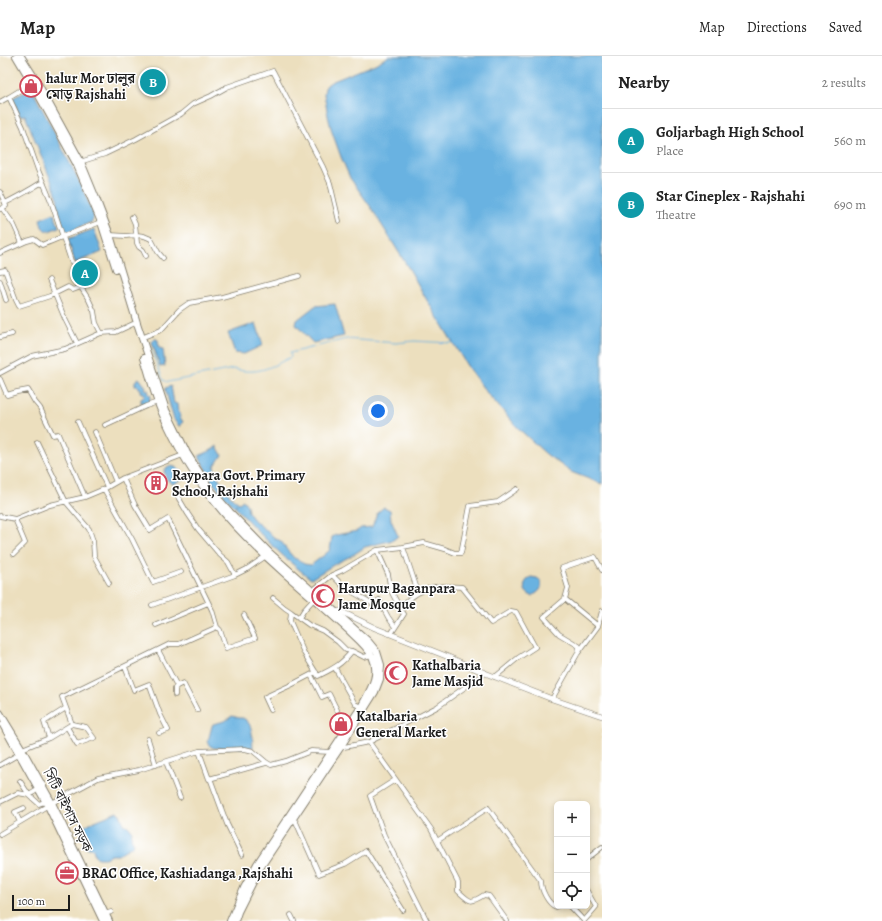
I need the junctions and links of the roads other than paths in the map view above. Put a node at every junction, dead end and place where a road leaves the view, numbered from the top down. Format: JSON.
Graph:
{"nodes":[{"id":1,"x":16,"y":56,"type":"edge"},
{"id":2,"x":22,"y":56,"type":"edge"},
{"id":3,"x":32,"y":83,"type":"junction"},
{"id":4,"x":8,"y":97,"type":"junction"},
{"id":5,"x":0,"y":102,"type":"edge"},
{"id":6,"x":78,"y":163,"type":"junction"},
{"id":7,"x":44,"y":184,"type":"junction"},
{"id":8,"x":0,"y":192,"type":"edge"},
{"id":9,"x":5,"y":204,"type":"junction"},
{"id":10,"x":1,"y":209,"type":"edge"},
{"id":11,"x":132,"y":217,"type":"dead end"},
{"id":12,"x":339,"y":221,"type":"dead end"},
{"id":13,"x":101,"y":222,"type":"junction"},
{"id":14,"x":110,"y":235,"type":"junction"},
{"id":15,"x":136,"y":236,"type":"junction"},
{"id":16,"x":63,"y":237,"type":"junction"},
{"id":17,"x":22,"y":243,"type":"junction"},
{"id":18,"x":0,"y":253,"type":"edge"},
{"id":19,"x":146,"y":256,"type":"dead end"},
{"id":20,"x":163,"y":258,"type":"dead end"},
{"id":21,"x":0,"y":272,"type":"edge"},
{"id":22,"x":299,"y":276,"type":"dead end"},
{"id":23,"x":49,"y":280,"type":"dead end"},
{"id":24,"x":0,"y":281,"type":"edge"},
{"id":25,"x":81,"y":287,"type":"junction"},
{"id":26,"x":55,"y":294,"type":"junction"},
{"id":27,"x":6,"y":300,"type":"dead end"},
{"id":28,"x":133,"y":324,"type":"junction"},
{"id":29,"x":100,"y":333,"type":"junction"},
{"id":30,"x":12,"y":334,"type":"dead end"},
{"id":31,"x":0,"y":337,"type":"edge"},
{"id":32,"x":142,"y":338,"type":"junction"},
{"id":33,"x":77,"y":343,"type":"junction"},
{"id":34,"x":0,"y":373,"type":"edge"},
{"id":35,"x":0,"y":379,"type":"edge"},
{"id":36,"x":158,"y":402,"type":"junction"},
{"id":37,"x":78,"y":422,"type":"dead end"},
{"id":38,"x":105,"y":425,"type":"dead end"},
{"id":39,"x":95,"y":432,"type":"dead end"},
{"id":40,"x":37,"y":442,"type":"dead end"},
{"id":41,"x":183,"y":456,"type":"junction"},
{"id":42,"x":123,"y":478,"type":"junction"},
{"id":43,"x":116,"y":482,"type":"junction"},
{"id":44,"x":105,"y":488,"type":"junction"},
{"id":45,"x":517,"y":488,"type":"dead end"},
{"id":46,"x":85,"y":497,"type":"junction"},
{"id":47,"x":178,"y":497,"type":"dead end"},
{"id":48,"x":66,"y":502,"type":"junction"},
{"id":49,"x":0,"y":516,"type":"edge"},
{"id":50,"x":15,"y":519,"type":"junction"},
{"id":51,"x":403,"y":547,"type":"junction"},
{"id":52,"x":377,"y":550,"type":"junction"},
{"id":53,"x":14,"y":554,"type":"dead end"},
{"id":54,"x":266,"y":556,"type":"junction"},
{"id":55,"x":602,"y":570,"type":"edge"},
{"id":56,"x":181,"y":572,"type":"dead end"},
{"id":57,"x":235,"y":575,"type":"junction"},
{"id":58,"x":332,"y":575,"type":"junction"},
{"id":59,"x":109,"y":583,"type":"dead end"},
{"id":60,"x":201,"y":587,"type":"junction"},
{"id":61,"x":312,"y":591,"type":"junction"},
{"id":62,"x":418,"y":592,"type":"junction"},
{"id":63,"x":273,"y":598,"type":"dead end"},
{"id":64,"x":314,"y":599,"type":"junction"},
{"id":65,"x":565,"y":599,"type":"junction"},
{"id":66,"x":208,"y":603,"type":"junction"},
{"id":67,"x":152,"y":605,"type":"dead end"},
{"id":68,"x":400,"y":608,"type":"junction"},
{"id":69,"x":602,"y":611,"type":"edge"},
{"id":70,"x":291,"y":612,"type":"junction"},
{"id":71,"x":334,"y":614,"type":"junction"},
{"id":72,"x":244,"y":616,"type":"dead end"},
{"id":73,"x":299,"y":618,"type":"junction"},
{"id":74,"x":156,"y":625,"type":"dead end"},
{"id":75,"x":598,"y":626,"type":"junction"},
{"id":76,"x":217,"y":627,"type":"junction"},
{"id":77,"x":395,"y":627,"type":"junction"},
{"id":78,"x":391,"y":634,"type":"junction"},
{"id":79,"x":158,"y":650,"type":"junction"},
{"id":80,"x":352,"y":651,"type":"junction"},
{"id":81,"x":578,"y":653,"type":"junction"},
{"id":82,"x":371,"y":655,"type":"junction"},
{"id":83,"x":125,"y":667,"type":"junction"},
{"id":84,"x":335,"y":668,"type":"junction"},
{"id":85,"x":316,"y":672,"type":"junction"},
{"id":86,"x":485,"y":673,"type":"junction"},
{"id":87,"x":311,"y":675,"type":"junction"},
{"id":88,"x":495,"y":677,"type":"junction"},
{"id":89,"x":177,"y":686,"type":"junction"},
{"id":90,"x":175,"y":695,"type":"dead end"},
{"id":91,"x":552,"y":699,"type":"junction"},
{"id":92,"x":361,"y":707,"type":"junction"},
{"id":93,"x":66,"y":708,"type":"junction"},
{"id":94,"x":197,"y":710,"type":"dead end"},
{"id":95,"x":271,"y":710,"type":"dead end"},
{"id":96,"x":337,"y":710,"type":"dead end"},
{"id":97,"x":0,"y":713,"type":"edge"},
{"id":98,"x":602,"y":716,"type":"edge"},
{"id":99,"x":0,"y":720,"type":"edge"},
{"id":100,"x":72,"y":724,"type":"junction"},
{"id":101,"x":67,"y":727,"type":"junction"},
{"id":102,"x":159,"y":733,"type":"dead end"},
{"id":103,"x":49,"y":738,"type":"junction"},
{"id":104,"x":148,"y":739,"type":"dead end"},
{"id":105,"x":369,"y":742,"type":"junction"},
{"id":106,"x":338,"y":746,"type":"junction"},
{"id":107,"x":199,"y":751,"type":"junction"},
{"id":108,"x":21,"y":752,"type":"junction"},
{"id":109,"x":331,"y":752,"type":"junction"},
{"id":110,"x":166,"y":762,"type":"junction"},
{"id":111,"x":266,"y":763,"type":"junction"},
{"id":112,"x":0,"y":765,"type":"edge"},
{"id":113,"x":156,"y":765,"type":"junction"},
{"id":114,"x":210,"y":778,"type":"junction"},
{"id":115,"x":395,"y":780,"type":"junction"},
{"id":116,"x":20,"y":781,"type":"dead end"},
{"id":117,"x":39,"y":789,"type":"junction"},
{"id":118,"x":29,"y":795,"type":"junction"},
{"id":119,"x":180,"y":798,"type":"dead end"},
{"id":120,"x":0,"y":802,"type":"edge"},
{"id":121,"x":50,"y":805,"type":"junction"},
{"id":122,"x":24,"y":808,"type":"dead end"},
{"id":123,"x":293,"y":819,"type":"junction"},
{"id":124,"x":20,"y":822,"type":"junction"},
{"id":125,"x":0,"y":834,"type":"edge"},
{"id":126,"x":437,"y":841,"type":"junction"},
{"id":127,"x":602,"y":847,"type":"edge"},
{"id":128,"x":242,"y":855,"type":"dead end"},
{"id":129,"x":590,"y":857,"type":"edge"},
{"id":130,"x":590,"y":896,"type":"edge"},
{"id":131,"x":554,"y":906,"type":"edge"},
{"id":132,"x":596,"y":907,"type":"junction"},
{"id":133,"x":602,"y":908,"type":"edge"},
{"id":134,"x":573,"y":909,"type":"edge"},
{"id":135,"x":403,"y":910,"type":"dead end"},
{"id":136,"x":291,"y":915,"type":"dead end"},
{"id":137,"x":103,"y":921,"type":"edge"},
{"id":138,"x":109,"y":921,"type":"edge"},
{"id":139,"x":230,"y":921,"type":"edge"},
{"id":140,"x":235,"y":921,"type":"edge"},
{"id":141,"x":294,"y":921,"type":"edge"},
{"id":142,"x":427,"y":921,"type":"edge"},
{"id":143,"x":507,"y":921,"type":"edge"}],
"edges":[{"from":1,"to":3,"type":"main road"},
{"from":2,"to":6,"type":"main road"},
{"from":3,"to":4,"type":"street"},
{"from":3,"to":6,"type":"main road"},
{"from":4,"to":5,"type":"street"},
{"from":4,"to":7,"type":"street"},
{"from":6,"to":12,"type":"street"},
{"from":6,"to":13,"type":"main road"},
{"from":6,"to":14,"type":"main road"},
{"from":7,"to":9,"type":"street"},
{"from":7,"to":16,"type":"street"},
{"from":8,"to":9,"type":"street"},
{"from":9,"to":10,"type":"street"},
{"from":10,"to":17,"type":"street"},
{"from":11,"to":15,"type":"street"},
{"from":13,"to":16,"type":"street"},
{"from":13,"to":28,"type":"main road"},
{"from":14,"to":15,"type":"street"},
{"from":14,"to":32,"type":"main road"},
{"from":15,"to":19,"type":"street"},
{"from":15,"to":20,"type":"street"},
{"from":16,"to":17,"type":"street"},
{"from":16,"to":25,"type":"street"},
{"from":17,"to":18,"type":"street"},
{"from":21,"to":26,"type":"street"},
{"from":22,"to":32,"type":"street"},
{"from":23,"to":26,"type":"street"},
{"from":24,"to":27,"type":"street"},
{"from":25,"to":26,"type":"street"},
{"from":25,"to":29,"type":"street"},
{"from":26,"to":33,"type":"street"},
{"from":28,"to":29,"type":"street"},
{"from":28,"to":36,"type":"main road"},
{"from":29,"to":33,"type":"street"},
{"from":30,"to":31,"type":"street"},
{"from":32,"to":61,"type":"main road"},
{"from":33,"to":34,"type":"street"},
{"from":35,"to":46,"type":"street"},
{"from":36,"to":38,"type":"street"},
{"from":36,"to":41,"type":"main road"},
{"from":37,"to":44,"type":"street"},
{"from":39,"to":43,"type":"street"},
{"from":40,"to":48,"type":"street"},
{"from":41,"to":42,"type":"street"},
{"from":41,"to":54,"type":"main road"},
{"from":42,"to":43,"type":"street"},
{"from":42,"to":60,"type":"street"},
{"from":43,"to":44,"type":"street"},
{"from":44,"to":46,"type":"street"},
{"from":44,"to":56,"type":"street"},
{"from":45,"to":51,"type":"street"},
{"from":46,"to":48,"type":"street"},
{"from":47,"to":57,"type":"street"},
{"from":48,"to":50,"type":"street"},
{"from":48,"to":59,"type":"street"},
{"from":49,"to":50,"type":"street"},
{"from":50,"to":53,"type":"street"},
{"from":51,"to":52,"type":"street"},
{"from":51,"to":62,"type":"street"},
{"from":52,"to":58,"type":"street"},
{"from":52,"to":68,"type":"street"},
{"from":54,"to":57,"type":"street"},
{"from":54,"to":64,"type":"main road"},
{"from":55,"to":65,"type":"street"},
{"from":57,"to":60,"type":"street"},
{"from":58,"to":61,"type":"street"},
{"from":58,"to":77,"type":"street"},
{"from":60,"to":66,"type":"street"},
{"from":60,"to":67,"type":"street"},
{"from":61,"to":71,"type":"main road"},
{"from":62,"to":68,"type":"street"},
{"from":62,"to":88,"type":"street"},
{"from":63,"to":70,"type":"street"},
{"from":64,"to":71,"type":"main road"},
{"from":64,"to":73,"type":"street"},
{"from":65,"to":75,"type":"street"},
{"from":65,"to":81,"type":"street"},
{"from":66,"to":74,"type":"street"},
{"from":66,"to":76,"type":"street"},
{"from":68,"to":77,"type":"street"},
{"from":69,"to":75,"type":"street"},
{"from":70,"to":73,"type":"street"},
{"from":70,"to":85,"type":"street"},
{"from":71,"to":78,"type":"street"},
{"from":71,"to":82,"type":"main road"},
{"from":71,"to":106,"type":"main road"},
{"from":72,"to":76,"type":"street"},
{"from":73,"to":80,"type":"street"},
{"from":75,"to":81,"type":"street"},
{"from":76,"to":79,"type":"street"},
{"from":77,"to":78,"type":"street"},
{"from":78,"to":86,"type":"street"},
{"from":79,"to":83,"type":"street"},
{"from":79,"to":89,"type":"street"},
{"from":80,"to":82,"type":"street"},
{"from":80,"to":84,"type":"street"},
{"from":81,"to":91,"type":"street"},
{"from":82,"to":92,"type":"main road"},
{"from":83,"to":93,"type":"street"},
{"from":83,"to":102,"type":"street"},
{"from":84,"to":85,"type":"street"},
{"from":84,"to":92,"type":"street"},
{"from":85,"to":87,"type":"street"},
{"from":86,"to":88,"type":"street"},
{"from":86,"to":105,"type":"street"},
{"from":87,"to":95,"type":"street"},
{"from":87,"to":96,"type":"street"},
{"from":88,"to":91,"type":"street"},
{"from":89,"to":90,"type":"street"},
{"from":89,"to":94,"type":"street"},
{"from":91,"to":98,"type":"street"},
{"from":92,"to":106,"type":"main road"},
{"from":93,"to":100,"type":"street"},
{"from":93,"to":103,"type":"street"},
{"from":97,"to":108,"type":"main road","name":"সিটি বাইপাস সড়ক"},
{"from":99,"to":108,"type":"main road"},
{"from":100,"to":101,"type":"street"},
{"from":100,"to":101,"type":"street"},
{"from":101,"to":103,"type":"street"},
{"from":103,"to":108,"type":"street"},
{"from":104,"to":113,"type":"street"},
{"from":105,"to":106,"type":"street"},
{"from":105,"to":115,"type":"street"},
{"from":106,"to":109,"type":"main road"},
{"from":106,"to":123,"type":"main road"},
{"from":107,"to":110,"type":"street"},
{"from":107,"to":111,"type":"street"},
{"from":107,"to":114,"type":"street"},
{"from":108,"to":112,"type":"street"},
{"from":108,"to":117,"type":"main road"},
{"from":108,"to":121,"type":"main road","name":"সিটি বাইপাস সড়ক"},
{"from":109,"to":111,"type":"street"},
{"from":109,"to":139,"type":"main road"},
{"from":110,"to":113,"type":"street"},
{"from":110,"to":119,"type":"street"},
{"from":111,"to":114,"type":"street"},
{"from":113,"to":121,"type":"street"},
{"from":114,"to":128,"type":"street"},
{"from":115,"to":126,"type":"street"},
{"from":115,"to":142,"type":"street"},
{"from":116,"to":118,"type":"street"},
{"from":117,"to":118,"type":"street"},
{"from":117,"to":121,"type":"main road"},
{"from":118,"to":120,"type":"street"},
{"from":118,"to":121,"type":"street"},
{"from":121,"to":124,"type":"street"},
{"from":121,"to":137,"type":"main road"},
{"from":121,"to":138,"type":"main road","name":"সিটি বাইপাস সড়ক"},
{"from":122,"to":124,"type":"street"},
{"from":123,"to":135,"type":"street"},
{"from":123,"to":140,"type":"main road"},
{"from":124,"to":125,"type":"street"},
{"from":126,"to":131,"type":"street"},
{"from":126,"to":143,"type":"street"},
{"from":127,"to":129,"type":"street"},
{"from":130,"to":132,"type":"street"},
{"from":132,"to":133,"type":"street"},
{"from":132,"to":134,"type":"street"},
{"from":136,"to":141,"type":"street"}]}
